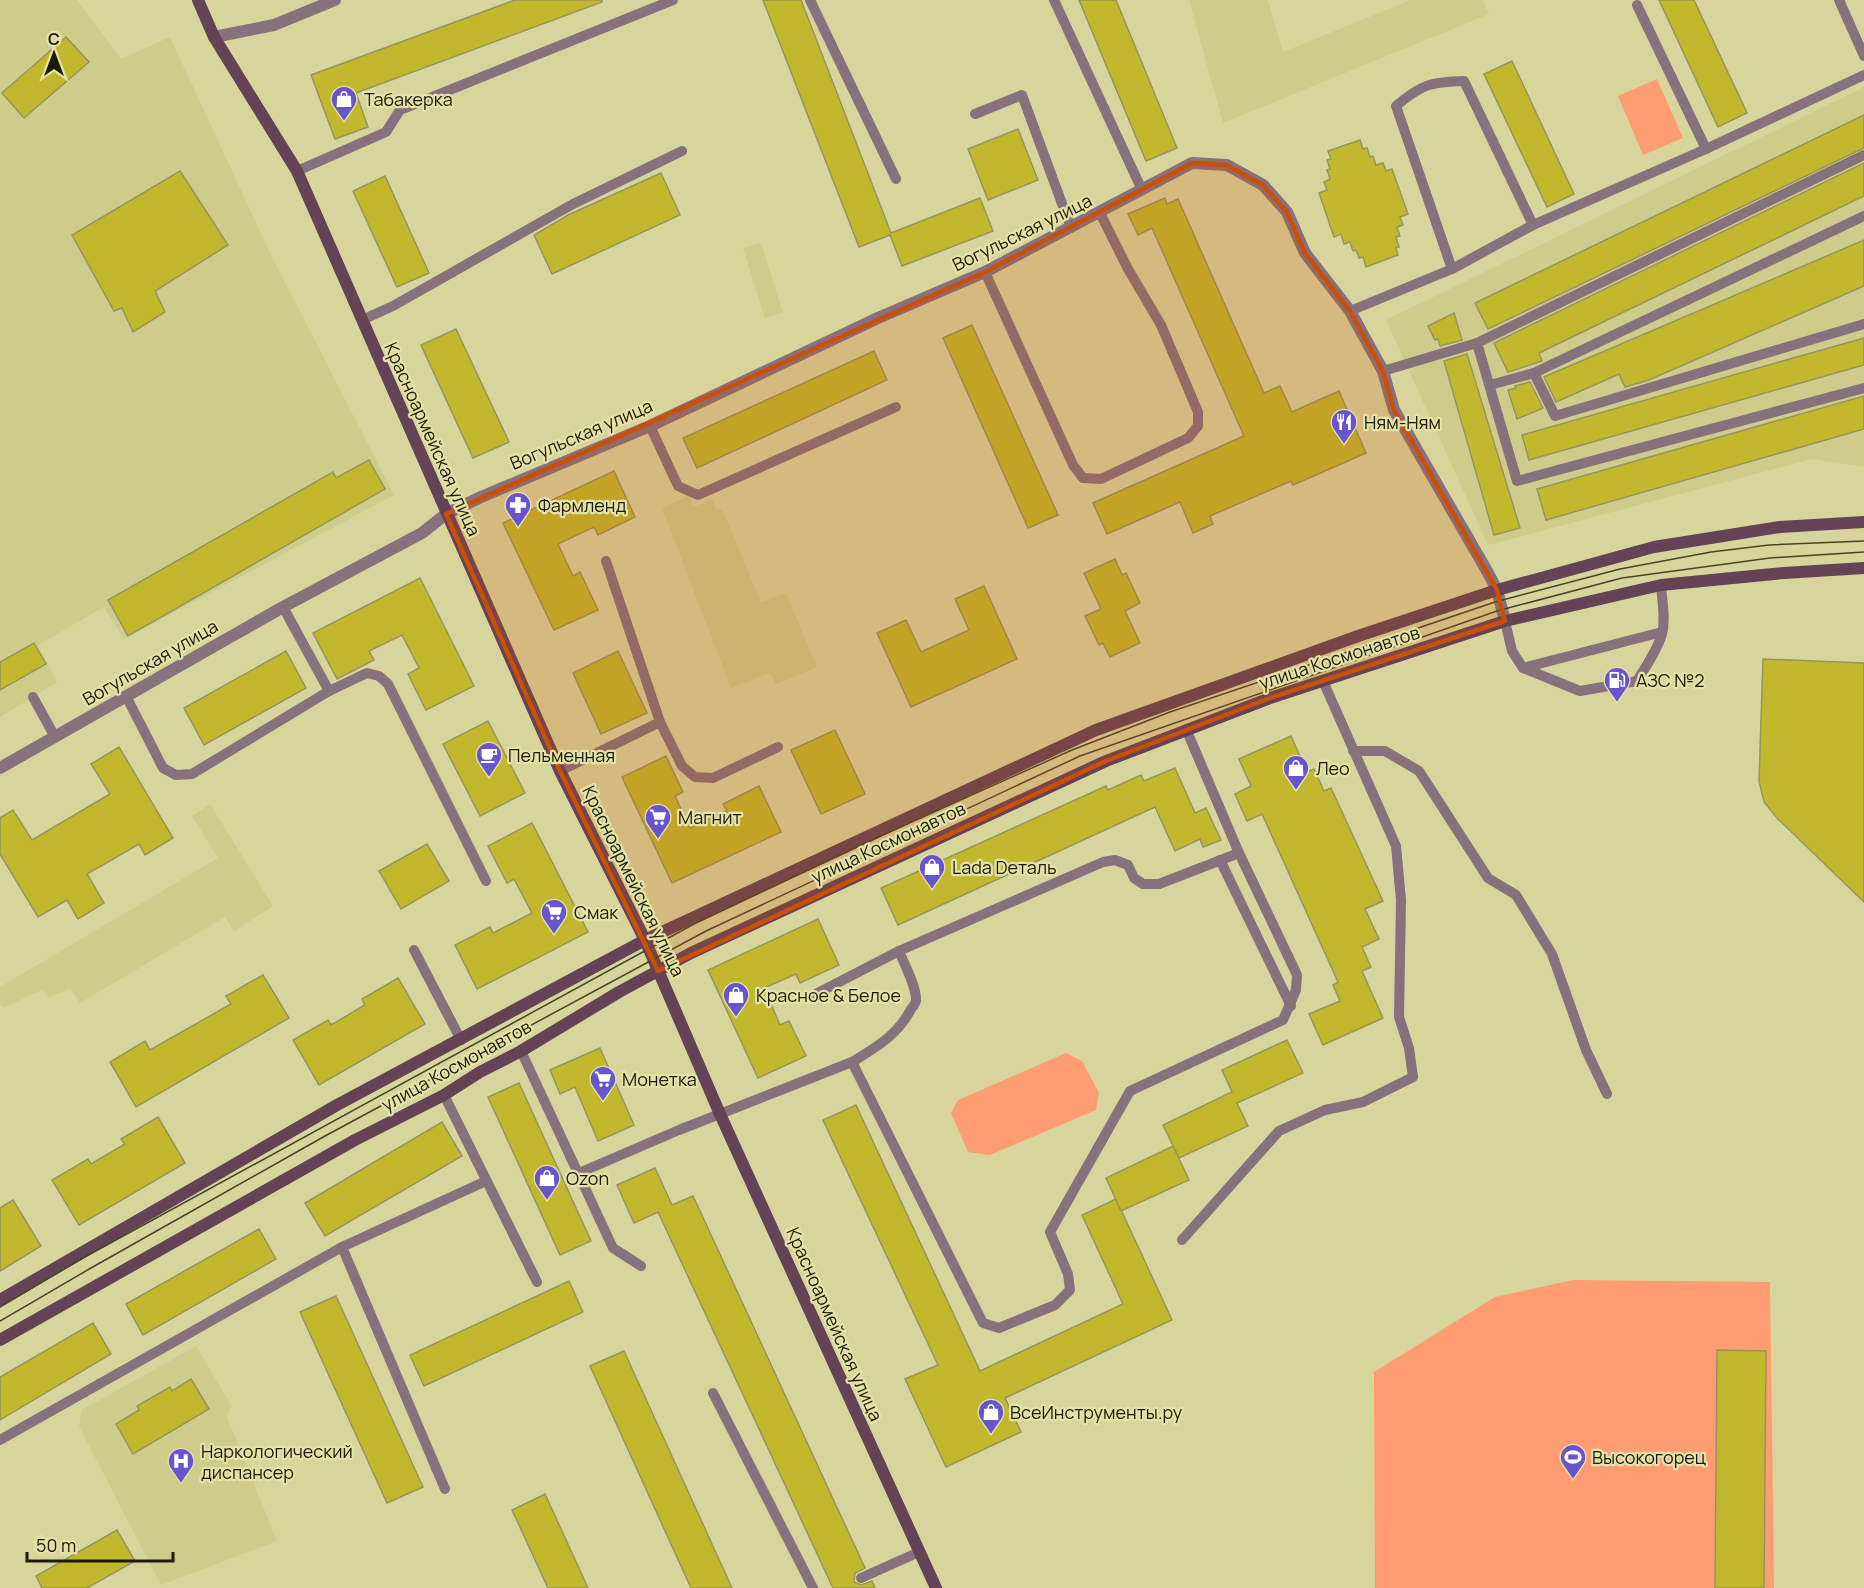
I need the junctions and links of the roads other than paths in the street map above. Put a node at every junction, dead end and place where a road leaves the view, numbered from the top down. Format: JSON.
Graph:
{"nodes":[{"id":1,"x":198,"y":0,"type":"edge"},
{"id":2,"x":335,"y":0,"type":"edge"},
{"id":3,"x":673,"y":0,"type":"edge"},
{"id":4,"x":810,"y":0,"type":"edge"},
{"id":5,"x":1054,"y":0,"type":"edge"},
{"id":6,"x":1839,"y":0,"type":"edge"},
{"id":7,"x":1637,"y":5,"type":"dead end"},
{"id":8,"x":214,"y":37,"type":"junction"},
{"id":9,"x":1864,"y":56,"type":"edge"},
{"id":10,"x":1864,"y":75,"type":"edge"},
{"id":11,"x":975,"y":114,"type":"dead end"},
{"id":12,"x":1706,"y":149,"type":"junction"},
{"id":13,"x":682,"y":151,"type":"dead end"},
{"id":14,"x":1864,"y":155,"type":"edge"},
{"id":15,"x":297,"y":171,"type":"junction"},
{"id":16,"x":896,"y":179,"type":"dead end"},
{"id":17,"x":1142,"y":190,"type":"junction"},
{"id":18,"x":1100,"y":213,"type":"junction"},
{"id":19,"x":1864,"y":216,"type":"edge"},
{"id":20,"x":1533,"y":225,"type":"junction"},
{"id":21,"x":1071,"y":228,"type":"junction"},
{"id":22,"x":1452,"y":269,"type":"junction"},
{"id":23,"x":985,"y":272,"type":"junction"},
{"id":24,"x":1350,"y":311,"type":"junction"},
{"id":25,"x":362,"y":320,"type":"junction"},
{"id":26,"x":1864,"y":324,"type":"edge"},
{"id":27,"x":1478,"y":343,"type":"junction"},
{"id":28,"x":1383,"y":371,"type":"junction"},
{"id":29,"x":1534,"y":373,"type":"junction"},
{"id":30,"x":1490,"y":385,"type":"junction"},
{"id":31,"x":1864,"y":388,"type":"edge"},
{"id":32,"x":896,"y":407,"type":"dead end"},
{"id":33,"x":650,"y":426,"type":"junction"},
{"id":34,"x":446,"y":514,"type":"junction"},
{"id":35,"x":1864,"y":522,"type":"edge"},
{"id":36,"x":606,"y":561,"type":"dead end"},
{"id":37,"x":1864,"y":568,"type":"edge"},
{"id":38,"x":1661,"y":585,"type":"junction"},
{"id":39,"x":1497,"y":590,"type":"junction"},
{"id":40,"x":283,"y":607,"type":"junction"},
{"id":41,"x":1505,"y":621,"type":"junction"},
{"id":42,"x":1662,"y":632,"type":"junction"},
{"id":43,"x":1523,"y":668,"type":"junction"},
{"id":44,"x":1323,"y":681,"type":"junction"},
{"id":45,"x":329,"y":691,"type":"junction"},
{"id":46,"x":126,"y":696,"type":"junction"},
{"id":47,"x":33,"y":697,"type":"dead end"},
{"id":48,"x":660,"y":722,"type":"junction"},
{"id":49,"x":1186,"y":729,"type":"junction"},
{"id":50,"x":55,"y":737,"type":"junction"},
{"id":51,"x":778,"y":747,"type":"dead end"},
{"id":52,"x":1353,"y":751,"type":"junction"},
{"id":53,"x":0,"y":768,"type":"edge"},
{"id":54,"x":560,"y":771,"type":"junction"},
{"id":55,"x":1239,"y":853,"type":"junction"},
{"id":56,"x":1220,"y":860,"type":"junction"},
{"id":57,"x":486,"y":881,"type":"dead end"},
{"id":58,"x":645,"y":940,"type":"junction"},
{"id":59,"x":414,"y":950,"type":"dead end"},
{"id":60,"x":899,"y":951,"type":"junction"},
{"id":61,"x":658,"y":971,"type":"junction"},
{"id":62,"x":814,"y":995,"type":"dead end"},
{"id":63,"x":1291,"y":1006,"type":"junction"},
{"id":64,"x":461,"y":1040,"type":"junction"},
{"id":65,"x":521,"y":1051,"type":"junction"},
{"id":66,"x":852,"y":1062,"type":"junction"},
{"id":67,"x":1607,"y":1094,"type":"dead end"},
{"id":68,"x":444,"y":1095,"type":"junction"},
{"id":69,"x":720,"y":1114,"type":"junction"},
{"id":70,"x":579,"y":1173,"type":"junction"},
{"id":71,"x":486,"y":1181,"type":"junction"},
{"id":72,"x":1182,"y":1240,"type":"dead end"},
{"id":73,"x":342,"y":1247,"type":"junction"},
{"id":74,"x":641,"y":1266,"type":"dead end"},
{"id":75,"x":537,"y":1282,"type":"dead end"},
{"id":76,"x":0,"y":1300,"type":"edge"},
{"id":77,"x":0,"y":1340,"type":"edge"},
{"id":78,"x":713,"y":1393,"type":"dead end"},
{"id":79,"x":0,"y":1440,"type":"edge"},
{"id":80,"x":445,"y":1489,"type":"dead end"},
{"id":81,"x":919,"y":1552,"type":"junction"},
{"id":82,"x":861,"y":1578,"type":"dead end"},
{"id":83,"x":813,"y":1588,"type":"edge"},
{"id":84,"x":936,"y":1588,"type":"edge"}],
"edges":[{"from":1,"to":8,"type":"main road","name":"Красноармейская улица"},
{"from":2,"to":8,"type":"street"},
{"from":3,"to":15,"type":"lane"},
{"from":4,"to":16,"type":"lane"},
{"from":5,"to":17,"type":"lane"},
{"from":6,"to":9,"type":"lane"},
{"from":7,"to":12,"type":"lane"},
{"from":8,"to":15,"type":"main road","name":"Красноармейская улица"},
{"from":10,"to":12,"type":"lane"},
{"from":11,"to":21,"type":"lane"},
{"from":12,"to":20,"type":"lane"},
{"from":13,"to":25,"type":"lane"},
{"from":14,"to":27,"type":"lane"},
{"from":15,"to":25,"type":"main road","name":"Красноармейская улица"},
{"from":17,"to":18,"type":"street","name":"Вогульская улица"},
{"from":17,"to":24,"type":"street","name":"Вогульская улица"},
{"from":18,"to":21,"type":"street","name":"Вогульская улица"},
{"from":18,"to":23,"type":"lane"},
{"from":19,"to":29,"type":"lane"},
{"from":20,"to":22,"type":"lane"},
{"from":20,"to":22,"type":"lane"},
{"from":21,"to":23,"type":"street","name":"Вогульская улица"},
{"from":22,"to":24,"type":"lane"},
{"from":23,"to":33,"type":"street","name":"Вогульская улица"},
{"from":24,"to":28,"type":"street"},
{"from":25,"to":34,"type":"main road","name":"Красноармейская улица"},
{"from":26,"to":29,"type":"lane"},
{"from":27,"to":28,"type":"lane"},
{"from":27,"to":30,"type":"lane"},
{"from":28,"to":39,"type":"street"},
{"from":29,"to":30,"type":"lane"},
{"from":30,"to":31,"type":"lane"},
{"from":32,"to":33,"type":"lane"},
{"from":33,"to":34,"type":"street","name":"Вогульская улица"},
{"from":34,"to":40,"type":"street","name":"Вогульская улица"},
{"from":34,"to":54,"type":"main road","name":"Красноармейская улица"},
{"from":35,"to":39,"type":"main road","name":"улица Космонавтов"},
{"from":36,"to":48,"type":"lane"},
{"from":37,"to":38,"type":"main road","name":"улица Космонавтов"},
{"from":38,"to":41,"type":"main road","name":"улица Космонавтов"},
{"from":38,"to":42,"type":"lane"},
{"from":39,"to":41,"type":"street"},
{"from":39,"to":58,"type":"main road","name":"улица Космонавтов"},
{"from":40,"to":45,"type":"lane"},
{"from":40,"to":46,"type":"street","name":"Вогульская улица"},
{"from":41,"to":43,"type":"lane"},
{"from":41,"to":44,"type":"main road","name":"улица Космонавтов"},
{"from":42,"to":43,"type":"lane"},
{"from":42,"to":43,"type":"lane"},
{"from":44,"to":49,"type":"main road","name":"улица Космонавтов"},
{"from":44,"to":52,"type":"lane"},
{"from":45,"to":46,"type":"lane"},
{"from":45,"to":57,"type":"lane"},
{"from":46,"to":50,"type":"street","name":"Вогульская улица"},
{"from":47,"to":50,"type":"lane"},
{"from":48,"to":51,"type":"lane"},
{"from":48,"to":54,"type":"lane"},
{"from":49,"to":55,"type":"lane"},
{"from":49,"to":61,"type":"main road","name":"улица Космонавтов"},
{"from":50,"to":53,"type":"street","name":"Вогульская улица"},
{"from":52,"to":67,"type":"lane"},
{"from":52,"to":72,"type":"lane"},
{"from":54,"to":58,"type":"main road","name":"Красноармейская улица"},
{"from":55,"to":56,"type":"lane"},
{"from":55,"to":63,"type":"lane"},
{"from":56,"to":60,"type":"lane"},
{"from":56,"to":63,"type":"lane"},
{"from":58,"to":61,"type":"main road","name":"Красноармейская улица"},
{"from":58,"to":64,"type":"main road","name":"улица Космонавтов"},
{"from":59,"to":64,"type":"lane"},
{"from":60,"to":62,"type":"lane"},
{"from":60,"to":66,"type":"lane"},
{"from":61,"to":65,"type":"main road","name":"улица Космонавтов"},
{"from":61,"to":69,"type":"main road","name":"Красноармейская улица"},
{"from":63,"to":66,"type":"lane"},
{"from":64,"to":76,"type":"main road","name":"улица Космонавтов"},
{"from":65,"to":68,"type":"main road","name":"улица Космонавтов"},
{"from":65,"to":70,"type":"lane"},
{"from":66,"to":69,"type":"lane"},
{"from":68,"to":71,"type":"lane"},
{"from":68,"to":77,"type":"main road","name":"улица Космонавтов"},
{"from":69,"to":70,"type":"lane"},
{"from":69,"to":81,"type":"main road","name":"Красноармейская улица"},
{"from":70,"to":74,"type":"lane"},
{"from":71,"to":73,"type":"lane"},
{"from":71,"to":75,"type":"lane"},
{"from":73,"to":79,"type":"lane"},
{"from":73,"to":80,"type":"lane"},
{"from":78,"to":83,"type":"lane"},
{"from":81,"to":82,"type":"lane"},
{"from":81,"to":84,"type":"main road","name":"Красноармейская улица"}]}
